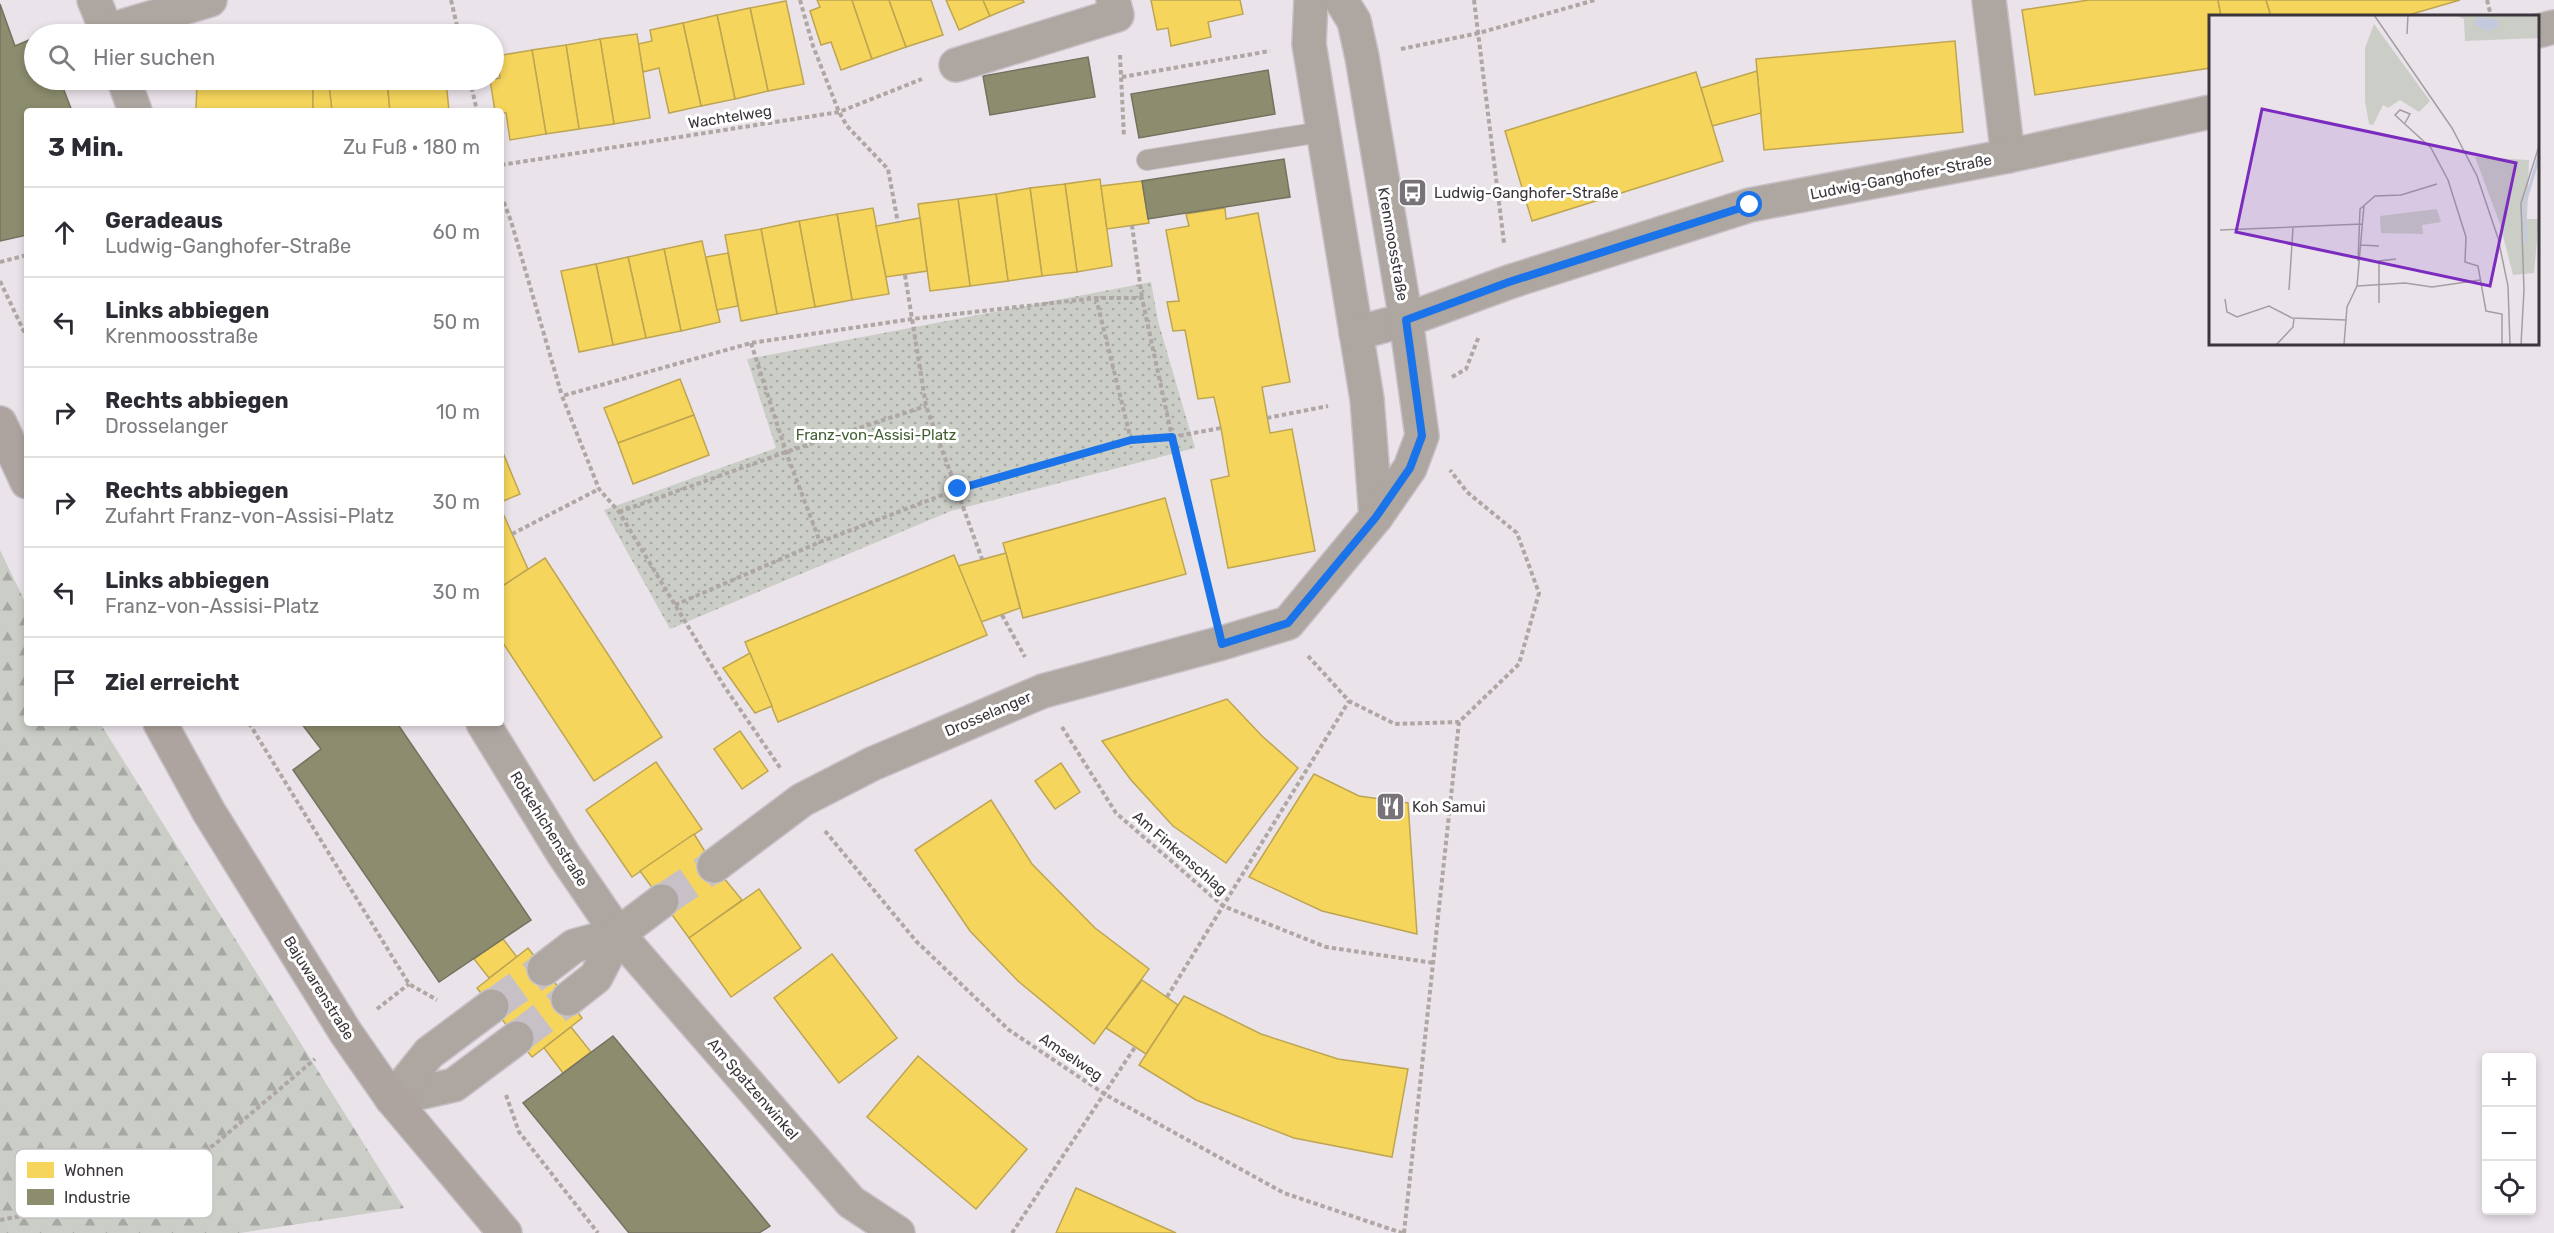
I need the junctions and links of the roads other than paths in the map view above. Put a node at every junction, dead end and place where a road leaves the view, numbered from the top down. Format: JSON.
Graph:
{"nodes":[{"id":1,"x":94,"y":0,"type":"edge"},
{"id":2,"x":210,"y":0,"type":"edge"},
{"id":3,"x":1311,"y":0,"type":"edge"},
{"id":4,"x":1341,"y":0,"type":"edge"},
{"id":5,"x":1989,"y":0,"type":"edge"},
{"id":6,"x":1115,"y":8,"type":"edge"},
{"id":7,"x":104,"y":24,"type":"edge"},
{"id":8,"x":136,"y":24,"type":"edge"},
{"id":9,"x":2554,"y":27,"type":"edge"},
{"id":10,"x":2539,"y":31,"type":"edge"},
{"id":11,"x":956,"y":66,"type":"road end"},
{"id":12,"x":128,"y":90,"type":"edge"},
{"id":13,"x":134,"y":108,"type":"edge"},
{"id":14,"x":2209,"y":112,"type":"edge"},
{"id":15,"x":1321,"y":132,"type":"junction"},
{"id":16,"x":2008,"y":156,"type":"junction"},
{"id":17,"x":1147,"y":160,"type":"dead end"},
{"id":18,"x":1406,"y":320,"type":"junction"},
{"id":19,"x":1356,"y":333,"type":"junction"},
{"id":20,"x":0,"y":423,"type":"edge"},
{"id":21,"x":24,"y":475,"type":"edge"},
{"id":22,"x":1376,"y":517,"type":"junction"},
{"id":23,"x":1288,"y":623,"type":"joint"},
{"id":24,"x":162,"y":726,"type":"edge"},
{"id":25,"x":485,"y":726,"type":"edge"},
{"id":26,"x":714,"y":866,"type":"tunnel mouth"},
{"id":27,"x":662,"y":901,"type":"tunnel mouth"},
{"id":28,"x":618,"y":934,"type":"junction"},
{"id":29,"x":544,"y":969,"type":"tunnel mouth"},
{"id":30,"x":568,"y":999,"type":"tunnel mouth"},
{"id":31,"x":479,"y":1016,"type":"tunnel mouth"},
{"id":32,"x":505,"y":1047,"type":"tunnel mouth"},
{"id":33,"x":392,"y":1099,"type":"junction"},
{"id":34,"x":506,"y":1233,"type":"edge"},
{"id":35,"x":898,"y":1233,"type":"edge"}],
"edges":[{"from":1,"to":7,"type":"street"},
{"from":2,"to":8,"type":"street"},
{"from":3,"to":15,"type":"street"},
{"from":4,"to":18,"type":"street","name":"Krenmoosstraße"},
{"from":5,"to":16,"type":"street"},
{"from":6,"to":11,"type":"street"},
{"from":9,"to":10,"type":"street"},
{"from":12,"to":13,"type":"street"},
{"from":14,"to":16,"type":"street","name":"Ludwig-Ganghofer-Straße"},
{"from":15,"to":17,"type":"lane"},
{"from":15,"to":19,"type":"street"},
{"from":16,"to":18,"type":"street","name":"Ludwig-Ganghofer-Straße"},
{"from":18,"to":19,"type":"street","name":"Ludwig-Ganghofer-Straße"},
{"from":18,"to":22,"type":"street","name":"Krenmoosstraße"},
{"from":19,"to":22,"type":"street"},
{"from":20,"to":21,"type":"main road"},
{"from":22,"to":23,"type":"street","name":"Krenmoosstraße"},
{"from":23,"to":26,"type":"street","name":"Drosselanger"},
{"from":24,"to":33,"type":"main road","name":"Bajuwarenstraße"},
{"from":25,"to":28,"type":"street","name":"Rotkehlchenstraße"},
{"from":27,"to":28,"type":"street"},
{"from":28,"to":29,"type":"street"},
{"from":28,"to":30,"type":"street"},
{"from":28,"to":35,"type":"street","name":"Am Spatzenwinkel"},
{"from":31,"to":33,"type":"street"},
{"from":32,"to":33,"type":"street"},
{"from":33,"to":34,"type":"main road","name":"Bajuwarenstraße"}]}
